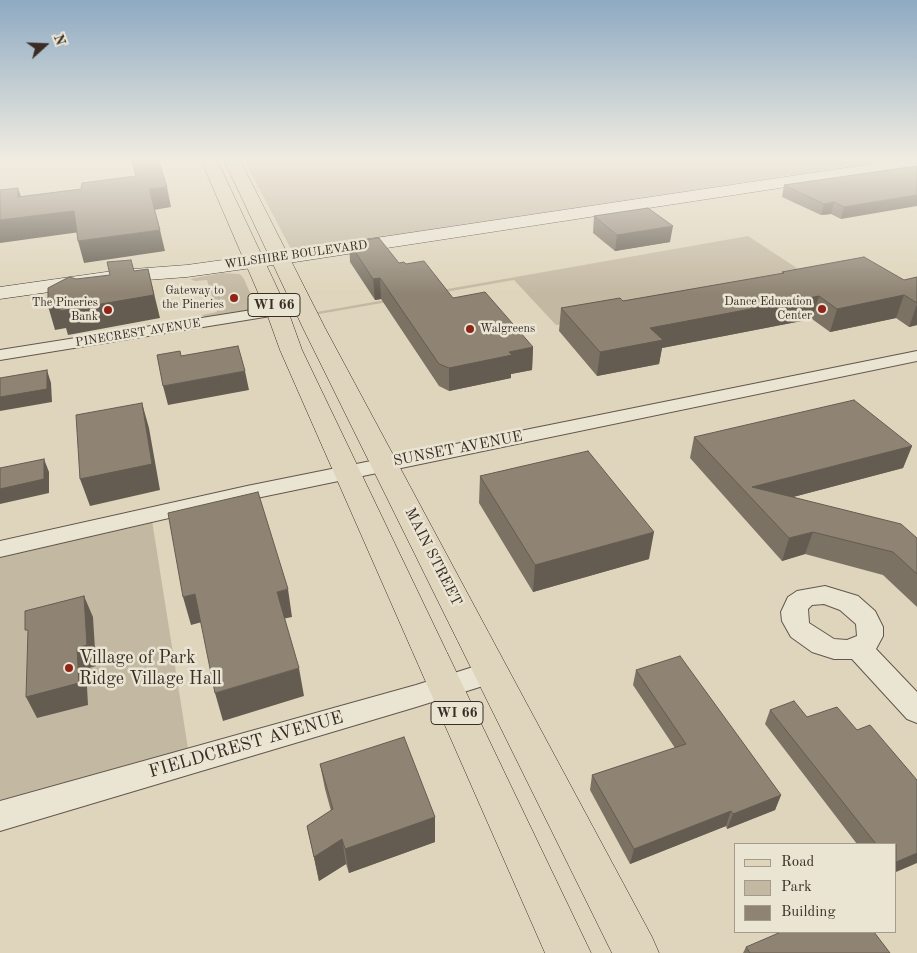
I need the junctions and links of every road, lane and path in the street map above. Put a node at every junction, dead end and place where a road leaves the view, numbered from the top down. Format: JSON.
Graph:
{"nodes":[{"id":1,"x":229,"y":204,"type":"edge"},
{"id":2,"x":254,"y":204,"type":"edge"},
{"id":3,"x":636,"y":204,"type":"edge"},
{"id":4,"x":281,"y":258,"type":"junction"},
{"id":5,"x":254,"y":261,"type":"junction"},
{"id":6,"x":0,"y":293,"type":"edge"},
{"id":7,"x":277,"y":312,"type":"junction"},
{"id":8,"x":0,"y":355,"type":"edge"},
{"id":9,"x":917,"y":356,"type":"edge"},
{"id":10,"x":386,"y":464,"type":"junction"},
{"id":11,"x":347,"y":472,"type":"junction"},
{"id":12,"x":0,"y":549,"type":"edge"},
{"id":13,"x":858,"y":648,"type":"dead end"},
{"id":14,"x":492,"y":672,"type":"junction"},
{"id":15,"x":446,"y":686,"type":"junction"},
{"id":16,"x":917,"y":711,"type":"edge"},
{"id":17,"x":0,"y":816,"type":"edge"},
{"id":18,"x":568,"y":953,"type":"edge"},
{"id":19,"x":636,"y":953,"type":"edge"}],
"edges":[{"from":1,"to":5,"type":"main road","number":"WI 66"},
{"from":2,"to":4,"type":"main road","name":"MAIN STREET","number":"WI 66"},
{"from":3,"to":4,"type":"street","name":"WILSHIRE BOULEVARD"},
{"from":4,"to":5,"type":"street","name":"WILSHIRE BOULEVARD"},
{"from":4,"to":10,"type":"main road","name":"MAIN STREET","number":"WI 66"},
{"from":5,"to":6,"type":"street","name":"WILSHIRE BOULEVARD"},
{"from":5,"to":7,"type":"main road","number":"WI 66"},
{"from":7,"to":8,"type":"street","name":"PINECREST AVENUE"},
{"from":7,"to":11,"type":"main road","number":"WI 66"},
{"from":9,"to":10,"type":"street","name":"SUNSET AVENUE"},
{"from":10,"to":11,"type":"street","name":"SUNSET AVENUE"},
{"from":10,"to":14,"type":"main road","name":"MAIN STREET","number":"WI 66"},
{"from":11,"to":12,"type":"street","name":"SUNSET AVENUE"},
{"from":11,"to":15,"type":"main road","number":"WI 66"},
{"from":13,"to":16,"type":"street"},
{"from":14,"to":15,"type":"street","name":"FIELDCREST AVENUE"},
{"from":14,"to":19,"type":"main road","name":"MAIN STREET","number":"WI 66"},
{"from":15,"to":17,"type":"street","name":"FIELDCREST AVENUE"},
{"from":15,"to":18,"type":"main road","number":"WI 66"}]}
